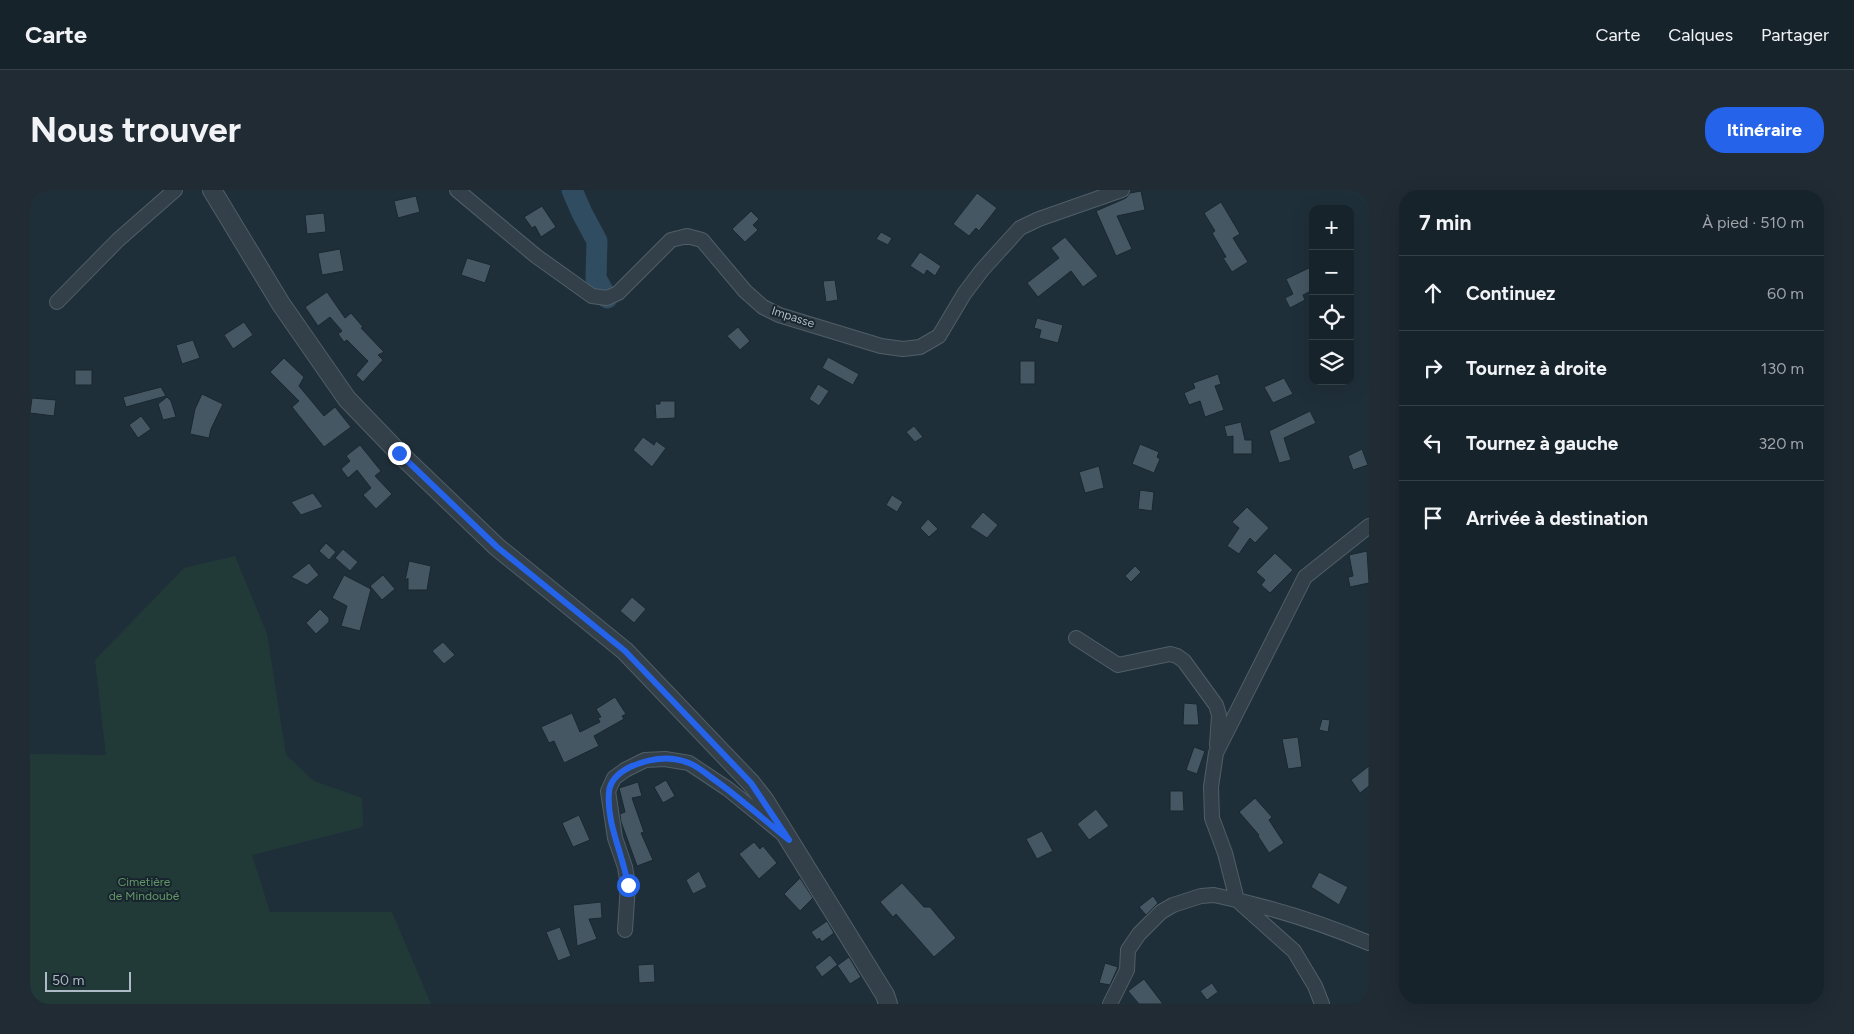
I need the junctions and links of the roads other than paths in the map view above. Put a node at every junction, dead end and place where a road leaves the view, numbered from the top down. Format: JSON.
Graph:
{"nodes":[{"id":1,"x":175,"y":190,"type":"edge"},
{"id":2,"x":213,"y":190,"type":"edge"},
{"id":3,"x":457,"y":190,"type":"edge"},
{"id":4,"x":1122,"y":190,"type":"edge"},
{"id":5,"x":57,"y":302,"type":"dead end"},
{"id":6,"x":1369,"y":526,"type":"edge"},
{"id":7,"x":1076,"y":638,"type":"dead end"},
{"id":8,"x":1216,"y":753,"type":"junction"},
{"id":9,"x":789,"y":840,"type":"junction"},
{"id":10,"x":1237,"y":900,"type":"junction"},
{"id":11,"x":625,"y":930,"type":"dead end"},
{"id":12,"x":1369,"y":943,"type":"edge"},
{"id":13,"x":888,"y":1004,"type":"edge"},
{"id":14,"x":1110,"y":1004,"type":"edge"},
{"id":15,"x":1322,"y":1004,"type":"edge"}],
"edges":[{"from":1,"to":5,"type":"street"},
{"from":2,"to":9,"type":"street"},
{"from":3,"to":4,"type":"street","name":"Impasse"},
{"from":6,"to":8,"type":"street"},
{"from":7,"to":8,"type":"street"},
{"from":8,"to":10,"type":"street"},
{"from":9,"to":11,"type":"street"},
{"from":9,"to":13,"type":"street"},
{"from":10,"to":12,"type":"street"},
{"from":10,"to":14,"type":"street"},
{"from":10,"to":15,"type":"street"}]}
